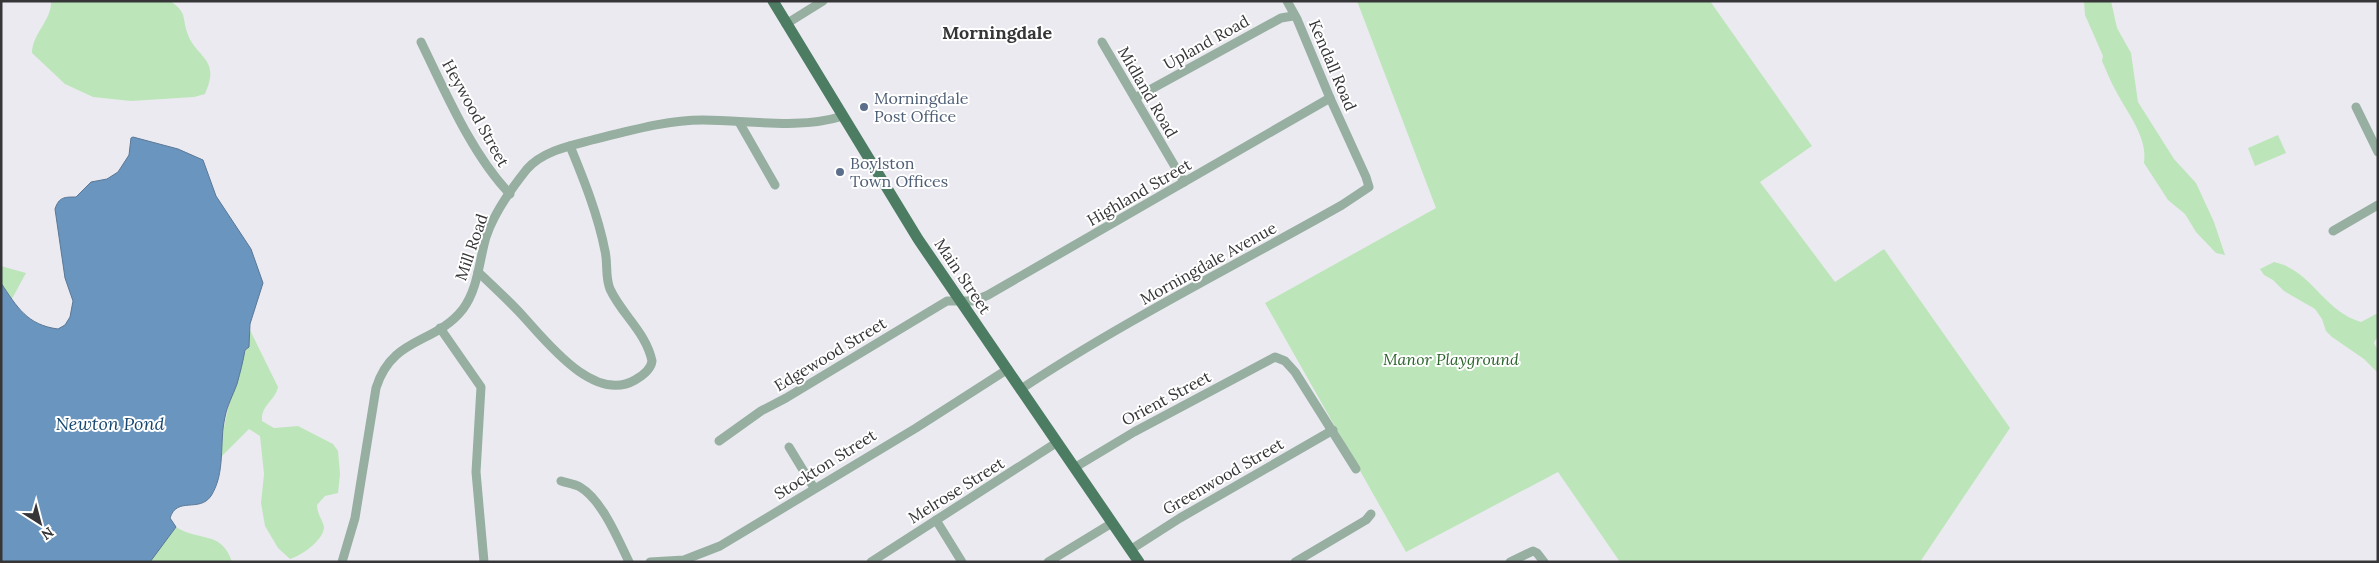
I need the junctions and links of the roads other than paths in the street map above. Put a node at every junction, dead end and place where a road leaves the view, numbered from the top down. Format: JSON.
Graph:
{"nodes":[{"id":1,"x":773,"y":1,"type":"edge"},
{"id":2,"x":822,"y":1,"type":"edge"},
{"id":3,"x":1287,"y":1,"type":"edge"},
{"id":4,"x":1293,"y":16,"type":"junction"},
{"id":5,"x":786,"y":24,"type":"junction"},
{"id":6,"x":421,"y":42,"type":"dead end"},
{"id":7,"x":1102,"y":42,"type":"dead end"},
{"id":8,"x":1135,"y":98,"type":"junction"},
{"id":9,"x":1330,"y":98,"type":"junction"},
{"id":10,"x":2356,"y":107,"type":"dead end"},
{"id":11,"x":843,"y":116,"type":"junction"},
{"id":12,"x":739,"y":122,"type":"junction"},
{"id":13,"x":1351,"y":142,"type":"joint"},
{"id":14,"x":570,"y":146,"type":"junction"},
{"id":15,"x":2378,"y":152,"type":"edge"},
{"id":16,"x":1184,"y":182,"type":"junction"},
{"id":17,"x":775,"y":185,"type":"dead end"},
{"id":18,"x":510,"y":194,"type":"junction"},
{"id":19,"x":2378,"y":205,"type":"edge"},
{"id":20,"x":2333,"y":232,"type":"dead end"},
{"id":21,"x":478,"y":272,"type":"junction"},
{"id":22,"x":960,"y":301,"type":"junction"},
{"id":23,"x":440,"y":328,"type":"junction"},
{"id":24,"x":1008,"y":370,"type":"junction"},
{"id":25,"x":1021,"y":389,"type":"junction"},
{"id":26,"x":1332,"y":430,"type":"junction"},
{"id":27,"x":719,"y":442,"type":"dead end"},
{"id":28,"x":1056,"y":442,"type":"junction"},
{"id":29,"x":789,"y":447,"type":"dead end"},
{"id":30,"x":1074,"y":468,"type":"junction"},
{"id":31,"x":1356,"y":469,"type":"dead end"},
{"id":32,"x":561,"y":481,"type":"dead end"},
{"id":33,"x":814,"y":488,"type":"junction"},
{"id":34,"x":1371,"y":514,"type":"dead end"},
{"id":35,"x":936,"y":520,"type":"junction"},
{"id":36,"x":1112,"y":523,"type":"junction"},
{"id":37,"x":1130,"y":550,"type":"junction"},
{"id":38,"x":342,"y":562,"type":"edge"},
{"id":39,"x":484,"y":562,"type":"edge"},
{"id":40,"x":629,"y":562,"type":"edge"},
{"id":41,"x":650,"y":562,"type":"edge"},
{"id":42,"x":870,"y":562,"type":"edge"},
{"id":43,"x":962,"y":562,"type":"edge"},
{"id":44,"x":1048,"y":562,"type":"edge"},
{"id":45,"x":1138,"y":562,"type":"edge"},
{"id":46,"x":1295,"y":562,"type":"edge"},
{"id":47,"x":1510,"y":562,"type":"edge"},
{"id":48,"x":1544,"y":562,"type":"edge"}],
"edges":[{"from":1,"to":5,"type":"main road","name":"Main Street"},
{"from":2,"to":5,"type":"street"},
{"from":3,"to":4,"type":"street","name":"Kendall Road"},
{"from":4,"to":8,"type":"street","name":"Upland Road"},
{"from":4,"to":9,"type":"street","name":"Kendall Road"},
{"from":5,"to":11,"type":"main road","name":"Main Street"},
{"from":6,"to":18,"type":"street","name":"Heywood Street"},
{"from":7,"to":8,"type":"street","name":"Midland Road"},
{"from":8,"to":16,"type":"street","name":"Midland Road"},
{"from":9,"to":13,"type":"street","name":"Kendall Road"},
{"from":9,"to":16,"type":"street","name":"Highland Street"},
{"from":10,"to":15,"type":"street"},
{"from":11,"to":12,"type":"street","name":"Mill Road"},
{"from":11,"to":22,"type":"main road","name":"Main Street"},
{"from":12,"to":14,"type":"street","name":"Mill Road"},
{"from":12,"to":17,"type":"street"},
{"from":13,"to":25,"type":"street","name":"Morningdale Avenue"},
{"from":14,"to":18,"type":"street","name":"Mill Road"},
{"from":14,"to":21,"type":"street"},
{"from":16,"to":22,"type":"street","name":"Highland Street"},
{"from":18,"to":21,"type":"street","name":"Mill Road"},
{"from":19,"to":20,"type":"street"},
{"from":21,"to":23,"type":"street","name":"Mill Road"},
{"from":22,"to":24,"type":"main road","name":"Main Street"},
{"from":22,"to":27,"type":"street","name":"Edgewood Street"},
{"from":23,"to":38,"type":"street","name":"Mill Road"},
{"from":23,"to":39,"type":"street"},
{"from":24,"to":25,"type":"main road","name":"Main Street"},
{"from":24,"to":33,"type":"street","name":"Stockton Street"},
{"from":25,"to":28,"type":"main road","name":"Main Street"},
{"from":26,"to":30,"type":"street","name":"Orient Street"},
{"from":26,"to":31,"type":"street"},
{"from":26,"to":37,"type":"street","name":"Greenwood Street"},
{"from":28,"to":30,"type":"main road","name":"Main Street"},
{"from":28,"to":35,"type":"street","name":"Melrose Street"},
{"from":29,"to":33,"type":"street"},
{"from":30,"to":36,"type":"main road","name":"Main Street"},
{"from":32,"to":40,"type":"street"},
{"from":33,"to":41,"type":"street","name":"Stockton Street"},
{"from":34,"to":46,"type":"street"},
{"from":35,"to":42,"type":"street","name":"Melrose Street"},
{"from":35,"to":43,"type":"street"},
{"from":36,"to":37,"type":"main road","name":"Main Street"},
{"from":36,"to":44,"type":"street"},
{"from":37,"to":45,"type":"main road","name":"Main Street"},
{"from":47,"to":48,"type":"street"}]}
